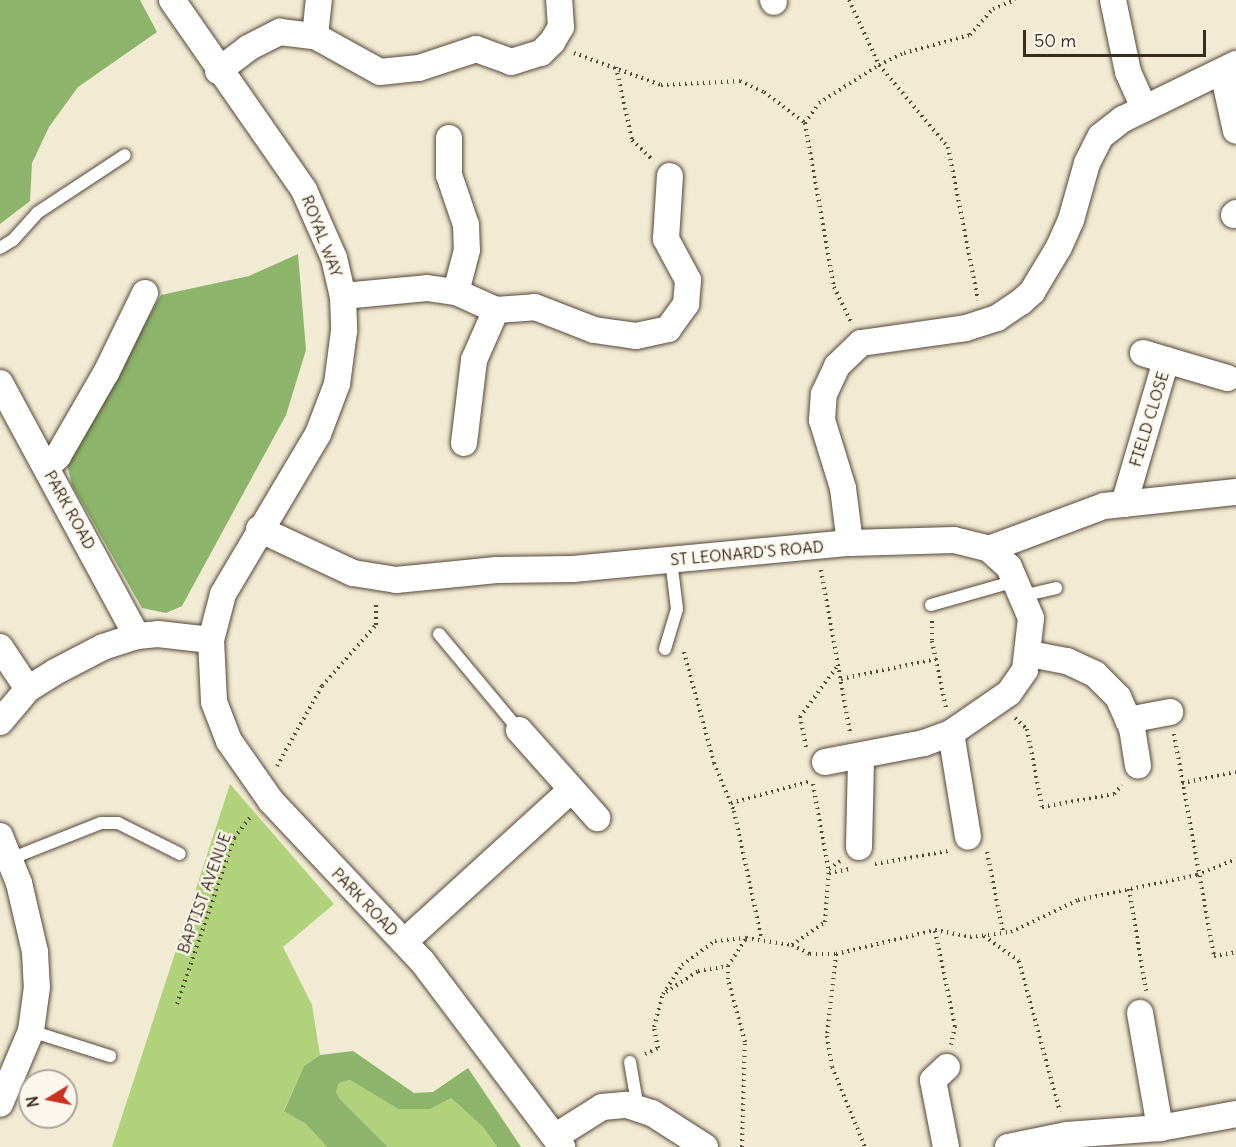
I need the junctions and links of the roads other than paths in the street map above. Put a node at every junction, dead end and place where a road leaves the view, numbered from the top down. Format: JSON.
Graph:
{"nodes":[{"id":1,"x":172,"y":0,"type":"edge"},
{"id":2,"x":319,"y":0,"type":"edge"},
{"id":3,"x":560,"y":0,"type":"edge"},
{"id":4,"x":1113,"y":0,"type":"edge"},
{"id":5,"x":315,"y":36,"type":"junction"},
{"id":6,"x":1230,"y":68,"type":"edge"},
{"id":7,"x":218,"y":71,"type":"junction"},
{"id":8,"x":1144,"y":108,"type":"junction"},
{"id":9,"x":1236,"y":131,"type":"edge"},
{"id":10,"x":450,"y":138,"type":"dead end"},
{"id":11,"x":125,"y":155,"type":"dead end"},
{"id":12,"x":670,"y":176,"type":"road end"},
{"id":13,"x":0,"y":248,"type":"edge"},
{"id":14,"x":456,"y":292,"type":"junction"},
{"id":15,"x":145,"y":293,"type":"dead end"},
{"id":16,"x":343,"y":296,"type":"junction"},
{"id":17,"x":496,"y":310,"type":"junction"},
{"id":18,"x":1227,"y":378,"type":"dead end"},
{"id":19,"x":0,"y":383,"type":"edge"},
{"id":20,"x":464,"y":443,"type":"dead end"},
{"id":21,"x":47,"y":467,"type":"junction"},
{"id":22,"x":1236,"y":492,"type":"edge"},
{"id":23,"x":1124,"y":504,"type":"junction"},
{"id":24,"x":259,"y":529,"type":"junction"},
{"id":25,"x":850,"y":543,"type":"junction"},
{"id":26,"x":989,"y":549,"type":"junction"},
{"id":27,"x":671,"y":560,"type":"junction"},
{"id":28,"x":1018,"y":588,"type":"junction"},
{"id":29,"x":1056,"y":588,"type":"dead end"},
{"id":30,"x":932,"y":605,"type":"road end"},
{"id":31,"x":439,"y":634,"type":"dead end"},
{"id":32,"x":137,"y":636,"type":"junction"},
{"id":33,"x":211,"y":640,"type":"junction"},
{"id":34,"x":0,"y":647,"type":"edge"},
{"id":35,"x":665,"y":649,"type":"dead end"},
{"id":36,"x":1030,"y":654,"type":"junction"},
{"id":37,"x":28,"y":689,"type":"junction"},
{"id":38,"x":1170,"y":712,"type":"road end"},
{"id":39,"x":1128,"y":720,"type":"junction"},
{"id":40,"x":0,"y":722,"type":"edge"},
{"id":41,"x":519,"y":730,"type":"joint"},
{"id":42,"x":951,"y":733,"type":"junction"},
{"id":43,"x":858,"y":757,"type":"junction"},
{"id":44,"x":1138,"y":766,"type":"road end"},
{"id":45,"x":814,"y":768,"type":"road end"},
{"id":46,"x":572,"y":790,"type":"junction"},
{"id":47,"x":597,"y":819,"type":"dead end"},
{"id":48,"x":968,"y":837,"type":"road end"},
{"id":49,"x":859,"y":847,"type":"road end"},
{"id":50,"x":5,"y":848,"type":"edge"},
{"id":51,"x":180,"y":854,"type":"dead end"},
{"id":52,"x":404,"y":942,"type":"junction"},
{"id":53,"x":1140,"y":1013,"type":"road end"},
{"id":54,"x":31,"y":1031,"type":"junction"},
{"id":55,"x":110,"y":1056,"type":"dead end"},
{"id":56,"x":630,"y":1062,"type":"road end"},
{"id":57,"x":947,"y":1066,"type":"road end"},
{"id":58,"x":0,"y":1104,"type":"edge"},
{"id":59,"x":638,"y":1109,"type":"junction"},
{"id":60,"x":1236,"y":1114,"type":"edge"},
{"id":61,"x":1160,"y":1128,"type":"junction"},
{"id":62,"x":559,"y":1141,"type":"edge"},
{"id":63,"x":705,"y":1147,"type":"edge"},
{"id":64,"x":946,"y":1147,"type":"edge"},
{"id":65,"x":1008,"y":1147,"type":"edge"}],
"edges":[{"from":1,"to":7,"type":"street","name":"ROYAL WAY"},
{"from":2,"to":5,"type":"street"},
{"from":3,"to":5,"type":"street"},
{"from":4,"to":8,"type":"street"},
{"from":5,"to":7,"type":"street"},
{"from":6,"to":8,"type":"street"},
{"from":6,"to":9,"type":"street"},
{"from":7,"to":16,"type":"street","name":"ROYAL WAY"},
{"from":8,"to":25,"type":"street"},
{"from":10,"to":14,"type":"street"},
{"from":11,"to":13,"type":"lane"},
{"from":12,"to":17,"type":"street"},
{"from":14,"to":16,"type":"street"},
{"from":14,"to":17,"type":"street"},
{"from":15,"to":21,"type":"street"},
{"from":16,"to":24,"type":"street","name":"ROYAL WAY"},
{"from":17,"to":20,"type":"street"},
{"from":18,"to":23,"type":"street","name":"FIELD CLOSE"},
{"from":19,"to":21,"type":"street","name":"PARK ROAD"},
{"from":21,"to":32,"type":"street","name":"PARK ROAD"},
{"from":22,"to":23,"type":"street"},
{"from":23,"to":26,"type":"street"},
{"from":24,"to":27,"type":"street","name":"ST LEONARD'S ROAD"},
{"from":24,"to":33,"type":"street","name":"PARK ROAD"},
{"from":25,"to":26,"type":"street","name":"ST LEONARD'S ROAD"},
{"from":25,"to":27,"type":"street","name":"ST LEONARD'S ROAD"},
{"from":26,"to":28,"type":"street"},
{"from":27,"to":35,"type":"lane"},
{"from":28,"to":29,"type":"lane"},
{"from":28,"to":30,"type":"lane"},
{"from":28,"to":36,"type":"street"},
{"from":31,"to":41,"type":"lane"},
{"from":32,"to":33,"type":"street"},
{"from":32,"to":37,"type":"street"},
{"from":33,"to":52,"type":"street","name":"PARK ROAD"},
{"from":34,"to":37,"type":"street"},
{"from":36,"to":39,"type":"street"},
{"from":36,"to":42,"type":"street"},
{"from":37,"to":40,"type":"street"},
{"from":38,"to":39,"type":"street"},
{"from":39,"to":44,"type":"street"},
{"from":41,"to":46,"type":"street"},
{"from":42,"to":43,"type":"street"},
{"from":42,"to":48,"type":"street"},
{"from":43,"to":45,"type":"street"},
{"from":43,"to":49,"type":"street"},
{"from":46,"to":47,"type":"street"},
{"from":46,"to":52,"type":"street"},
{"from":50,"to":51,"type":"lane"},
{"from":50,"to":54,"type":"street"},
{"from":52,"to":62,"type":"street","name":"PARK ROAD"},
{"from":53,"to":61,"type":"street"},
{"from":54,"to":55,"type":"lane"},
{"from":54,"to":58,"type":"street"},
{"from":56,"to":59,"type":"lane"},
{"from":57,"to":64,"type":"street"},
{"from":59,"to":62,"type":"street"},
{"from":59,"to":63,"type":"street"},
{"from":60,"to":61,"type":"street"},
{"from":61,"to":65,"type":"street"}]}
